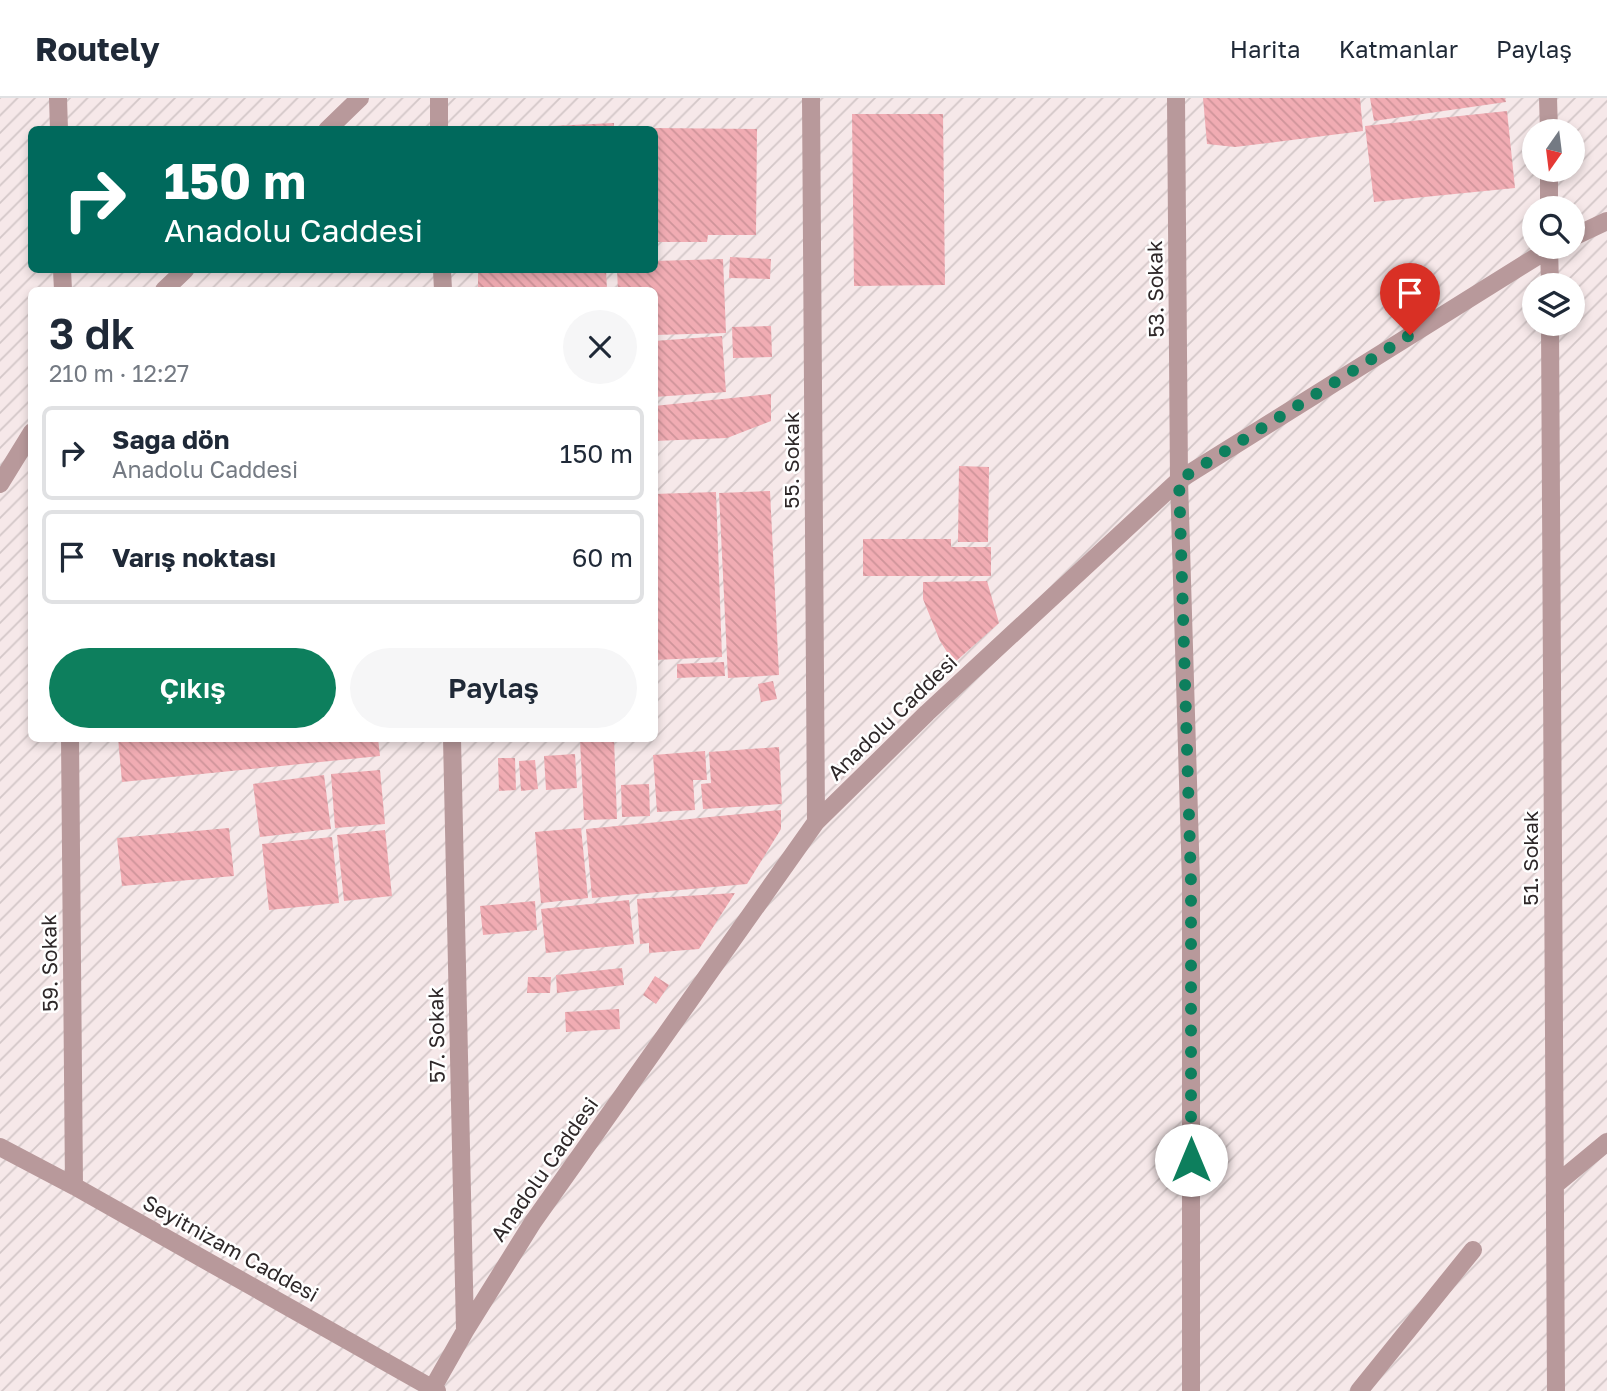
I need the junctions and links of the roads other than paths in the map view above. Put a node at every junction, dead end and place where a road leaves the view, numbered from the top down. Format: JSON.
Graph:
{"nodes":[{"id":1,"x":58,"y":98,"type":"edge"},
{"id":2,"x":360,"y":98,"type":"edge"},
{"id":3,"x":439,"y":98,"type":"edge"},
{"id":4,"x":811,"y":98,"type":"edge"},
{"id":5,"x":1176,"y":98,"type":"edge"},
{"id":6,"x":1548,"y":98,"type":"edge"},
{"id":7,"x":1549,"y":119,"type":"edge"},
{"id":8,"x":59,"y":126,"type":"edge"},
{"id":9,"x":331,"y":126,"type":"edge"},
{"id":10,"x":439,"y":126,"type":"edge"},
{"id":11,"x":1607,"y":221,"type":"edge"},
{"id":12,"x":1585,"y":231,"type":"edge"},
{"id":13,"x":1531,"y":259,"type":"edge"},
{"id":14,"x":182,"y":273,"type":"edge"},
{"id":15,"x":167,"y":287,"type":"edge"},
{"id":16,"x":1550,"y":336,"type":"edge"},
{"id":17,"x":28,"y":438,"type":"edge"},
{"id":18,"x":1179,"y":480,"type":"junction"},
{"id":19,"x":0,"y":484,"type":"edge"},
{"id":20,"x":69,"y":742,"type":"edge"},
{"id":21,"x":452,"y":742,"type":"edge"},
{"id":22,"x":816,"y":822,"type":"junction"},
{"id":23,"x":1607,"y":1142,"type":"edge"},
{"id":24,"x":0,"y":1147,"type":"edge"},
{"id":25,"x":1555,"y":1185,"type":"junction"},
{"id":26,"x":75,"y":1186,"type":"junction"},
{"id":27,"x":1473,"y":1250,"type":"dead end"},
{"id":28,"x":465,"y":1331,"type":"junction"},
{"id":29,"x":434,"y":1390,"type":"edge"},
{"id":30,"x":1191,"y":1391,"type":"edge"},
{"id":31,"x":1359,"y":1391,"type":"edge"},
{"id":32,"x":1556,"y":1391,"type":"edge"}],
"edges":[{"from":1,"to":8,"type":"street"},
{"from":2,"to":9,"type":"street"},
{"from":3,"to":10,"type":"street"},
{"from":4,"to":22,"type":"street","name":"55. Sokak"},
{"from":5,"to":18,"type":"street","name":"53. Sokak"},
{"from":6,"to":7,"type":"street"},
{"from":11,"to":12,"type":"street"},
{"from":13,"to":18,"type":"street","name":"Anadolu Caddesi"},
{"from":14,"to":15,"type":"street"},
{"from":16,"to":25,"type":"street","name":"51. Sokak"},
{"from":17,"to":19,"type":"street"},
{"from":18,"to":22,"type":"street","name":"Anadolu Caddesi"},
{"from":18,"to":30,"type":"street","name":"53. Sokak"},
{"from":20,"to":26,"type":"street","name":"59. Sokak"},
{"from":21,"to":28,"type":"street","name":"57. Sokak"},
{"from":22,"to":28,"type":"street","name":"Anadolu Caddesi"},
{"from":23,"to":25,"type":"street"},
{"from":24,"to":26,"type":"street","name":"Seyitnizam Caddesi"},
{"from":25,"to":32,"type":"street","name":"51. Sokak"},
{"from":26,"to":29,"type":"street","name":"Seyitnizam Caddesi"},
{"from":27,"to":31,"type":"street"},
{"from":28,"to":29,"type":"street","name":"Anadolu Caddesi"}]}
